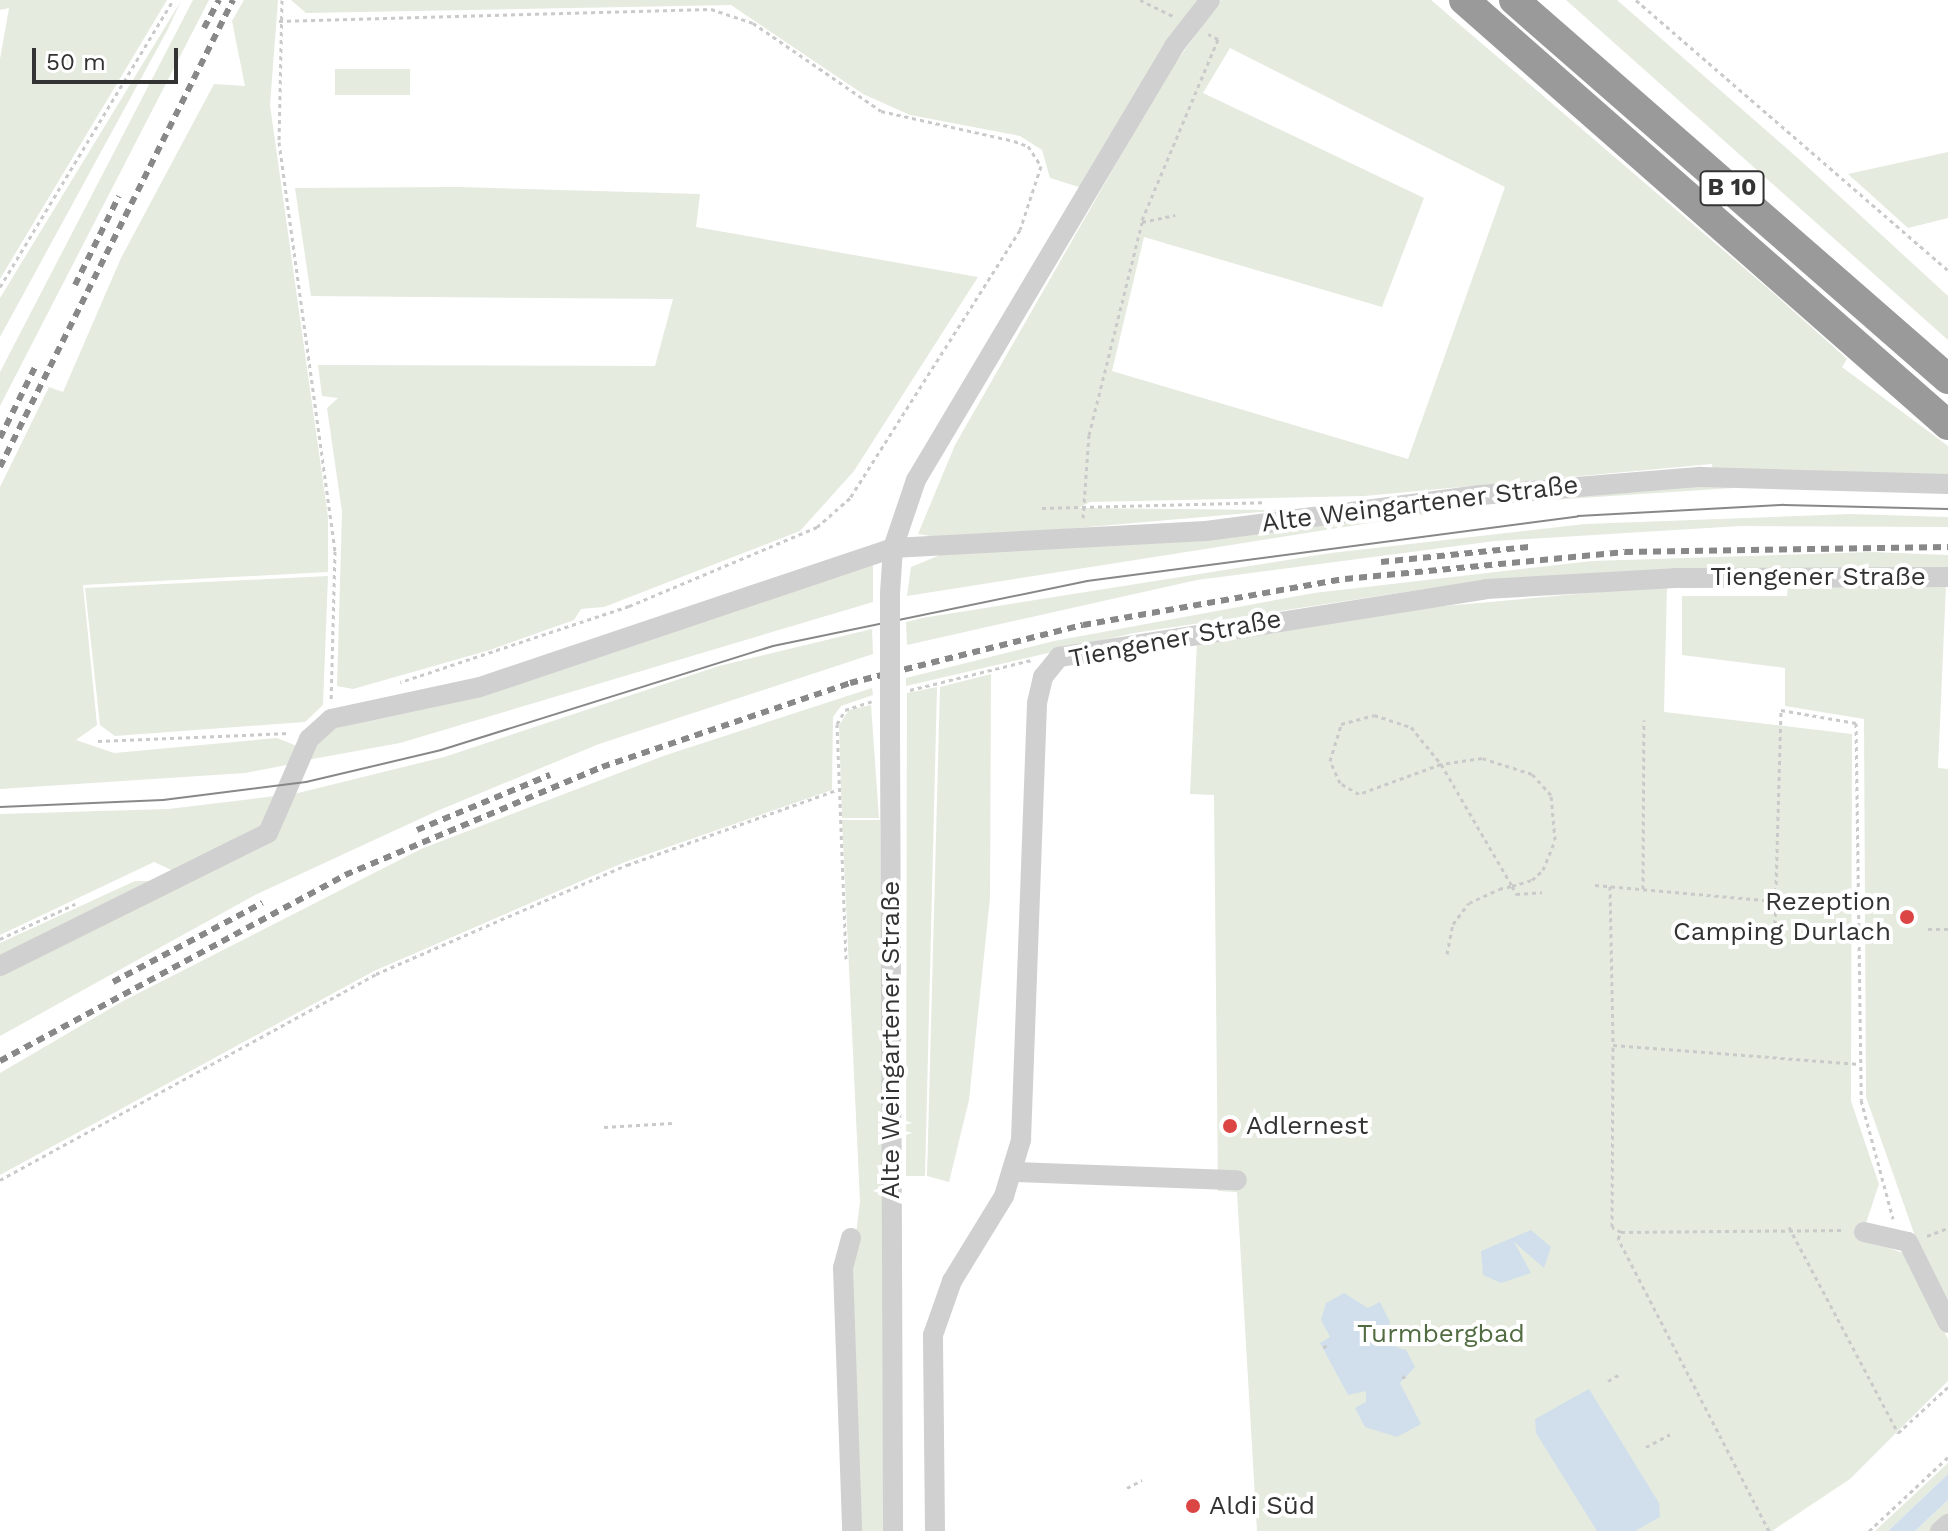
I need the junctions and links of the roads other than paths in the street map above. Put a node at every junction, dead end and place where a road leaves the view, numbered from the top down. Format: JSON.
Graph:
{"nodes":[{"id":1,"x":1210,"y":0,"type":"edge"},
{"id":2,"x":1464,"y":0,"type":"edge"},
{"id":3,"x":1514,"y":0,"type":"edge"},
{"id":4,"x":1948,"y":379,"type":"edge"},
{"id":5,"x":1948,"y":425,"type":"edge"},
{"id":6,"x":1948,"y":484,"type":"edge"},
{"id":7,"x":893,"y":548,"type":"junction"},
{"id":8,"x":1948,"y":577,"type":"edge"},
{"id":9,"x":0,"y":966,"type":"edge"},
{"id":10,"x":1014,"y":1172,"type":"junction"},
{"id":11,"x":1237,"y":1180,"type":"dead end"},
{"id":12,"x":1864,"y":1232,"type":"road end"},
{"id":13,"x":851,"y":1238,"type":"dead end"},
{"id":14,"x":1948,"y":1323,"type":"edge"},
{"id":15,"x":1948,"y":1524,"type":"edge"},
{"id":16,"x":852,"y":1531,"type":"edge"},
{"id":17,"x":893,"y":1531,"type":"edge"},
{"id":18,"x":935,"y":1531,"type":"edge"},
{"id":19,"x":1940,"y":1531,"type":"edge"}],
"edges":[{"from":1,"to":7,"type":"street","name":"Alte Weingartener Straße"},
{"from":2,"to":5,"type":"highway","number":"B 10"},
{"from":3,"to":4,"type":"highway","number":"B 10"},
{"from":6,"to":7,"type":"street","name":"Alte Weingartener Straße"},
{"from":7,"to":9,"type":"street"},
{"from":7,"to":17,"type":"street","name":"Alte Weingartener Straße","bridge":true},
{"from":8,"to":10,"type":"street","name":"Tiengener Straße"},
{"from":10,"to":11,"type":"street"},
{"from":10,"to":18,"type":"street","name":"Tiengener Straße"},
{"from":12,"to":14,"type":"street"},
{"from":13,"to":16,"type":"street"},
{"from":15,"to":19,"type":"street"}]}
